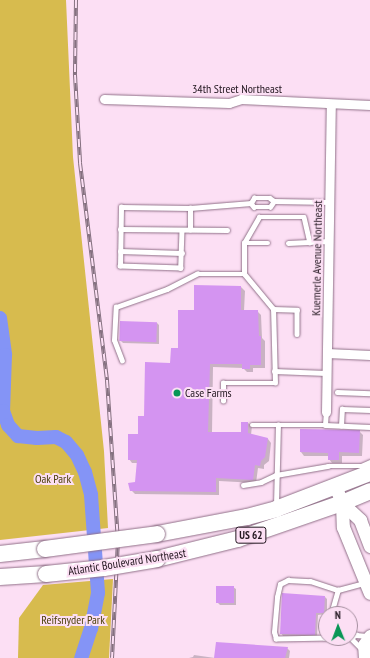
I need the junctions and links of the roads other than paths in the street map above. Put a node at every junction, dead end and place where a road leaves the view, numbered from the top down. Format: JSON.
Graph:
{"nodes":[{"id":1,"x":104,"y":99,"type":"dead end"},
{"id":2,"x":331,"y":104,"type":"junction"},
{"id":3,"x":370,"y":105,"type":"edge"},
{"id":4,"x":274,"y":201,"type":"junction"},
{"id":5,"x":330,"y":202,"type":"junction"},
{"id":6,"x":251,"y":203,"type":"junction"},
{"id":7,"x":190,"y":208,"type":"junction"},
{"id":8,"x":120,"y":229,"type":"junction"},
{"id":9,"x":182,"y":230,"type":"junction"},
{"id":10,"x":190,"y":230,"type":"junction"},
{"id":11,"x":226,"y":230,"type":"dead end"},
{"id":12,"x":329,"y":241,"type":"junction"},
{"id":13,"x":310,"y":242,"type":"junction"},
{"id":14,"x":244,"y":243,"type":"junction"},
{"id":15,"x":268,"y":243,"type":"dead end"},
{"id":16,"x":288,"y":243,"type":"dead end"},
{"id":17,"x":120,"y":251,"type":"junction"},
{"id":18,"x":182,"y":253,"type":"junction"},
{"id":19,"x":244,"y":274,"type":"junction"},
{"id":20,"x":273,"y":309,"type":"junction"},
{"id":21,"x":297,"y":334,"type":"dead end"},
{"id":22,"x":327,"y":353,"type":"junction"},
{"id":23,"x":370,"y":355,"type":"edge"},
{"id":24,"x":122,"y":361,"type":"dead end"},
{"id":25,"x":274,"y":371,"type":"junction"},
{"id":26,"x":326,"y":373,"type":"junction"},
{"id":27,"x":337,"y":392,"type":"dead end"},
{"id":28,"x":370,"y":393,"type":"edge"},
{"id":29,"x":223,"y":401,"type":"dead end"},
{"id":30,"x":370,"y":410,"type":"edge"},
{"id":31,"x":326,"y":412,"type":"joint"},
{"id":32,"x":252,"y":425,"type":"dead end"},
{"id":33,"x":278,"y":425,"type":"junction"},
{"id":34,"x":325,"y":425,"type":"junction"},
{"id":35,"x":341,"y":426,"type":"junction"},
{"id":36,"x":370,"y":427,"type":"edge"},
{"id":37,"x":370,"y":462,"type":"edge"},
{"id":38,"x":370,"y":473,"type":"edge"},
{"id":39,"x":276,"y":476,"type":"junction"},
{"id":40,"x":243,"y":485,"type":"dead end"},
{"id":41,"x":336,"y":488,"type":"junction"},
{"id":42,"x":370,"y":491,"type":"edge"},
{"id":43,"x":342,"y":503,"type":"junction"},
{"id":44,"x":276,"y":509,"type":"junction"},
{"id":45,"x":370,"y":546,"type":"edge"},
{"id":46,"x":0,"y":554,"type":"edge"},
{"id":47,"x":0,"y":577,"type":"edge"},
{"id":48,"x":368,"y":588,"type":"edge"},
{"id":49,"x":338,"y":590,"type":"junction"},
{"id":50,"x":333,"y":606,"type":"edge"},
{"id":51,"x":358,"y":635,"type":"edge"},
{"id":52,"x":369,"y":636,"type":"edge"},
{"id":53,"x":318,"y":638,"type":"edge"},
{"id":54,"x":362,"y":654,"type":"edge"}],
"edges":[{"from":1,"to":2,"type":"street","name":"34th Street Northeast"},
{"from":2,"to":3,"type":"street","name":"34th Street Northeast"},
{"from":2,"to":5,"type":"street","name":"Kuemerle Avenue Northeast"},
{"from":4,"to":5,"type":"lane"},
{"from":4,"to":6,"type":"lane"},
{"from":4,"to":6,"type":"lane"},
{"from":5,"to":12,"type":"street","name":"Kuemerle Avenue Northeast"},
{"from":6,"to":7,"type":"lane"},
{"from":7,"to":8,"type":"lane"},
{"from":7,"to":10,"type":"lane"},
{"from":8,"to":9,"type":"lane"},
{"from":8,"to":17,"type":"lane"},
{"from":9,"to":10,"type":"lane"},
{"from":9,"to":18,"type":"lane"},
{"from":10,"to":11,"type":"lane"},
{"from":12,"to":13,"type":"lane"},
{"from":12,"to":22,"type":"street","name":"Kuemerle Avenue Northeast"},
{"from":13,"to":14,"type":"lane"},
{"from":13,"to":16,"type":"lane"},
{"from":14,"to":15,"type":"lane"},
{"from":14,"to":19,"type":"lane"},
{"from":17,"to":18,"type":"lane"},
{"from":17,"to":18,"type":"lane"},
{"from":19,"to":20,"type":"lane"},
{"from":19,"to":24,"type":"lane"},
{"from":20,"to":21,"type":"lane"},
{"from":20,"to":25,"type":"lane"},
{"from":22,"to":23,"type":"street"},
{"from":22,"to":26,"type":"street","name":"Kuemerle Avenue Northeast"},
{"from":25,"to":26,"type":"lane"},
{"from":25,"to":29,"type":"lane"},
{"from":26,"to":31,"type":"street","name":"Kuemerle Avenue Northeast"},
{"from":27,"to":28,"type":"lane"},
{"from":30,"to":35,"type":"lane"},
{"from":31,"to":34,"type":"lane"},
{"from":32,"to":33,"type":"lane"},
{"from":33,"to":34,"type":"lane"},
{"from":33,"to":39,"type":"lane"},
{"from":34,"to":35,"type":"lane"},
{"from":35,"to":36,"type":"lane"},
{"from":37,"to":39,"type":"lane"},
{"from":38,"to":41,"type":"highway","number":"US 62"},
{"from":39,"to":40,"type":"lane"},
{"from":39,"to":44,"type":"lane"},
{"from":41,"to":43,"type":"street"},
{"from":41,"to":44,"type":"highway","name":"Atlantic Boulevard Northeast","number":"US 62"},
{"from":42,"to":43,"type":"highway","number":"US 62"},
{"from":43,"to":45,"type":"street"},
{"from":43,"to":47,"type":"highway","name":"Atlantic Boulevard Northeast","number":"US 62","bridge":true},
{"from":43,"to":48,"type":"street"},
{"from":44,"to":46,"type":"highway","name":"Atlantic Boulevard Northeast","number":"US 62","bridge":true},
{"from":48,"to":49,"type":"lane"},
{"from":49,"to":50,"type":"lane"},
{"from":49,"to":53,"type":"lane"},
{"from":51,"to":52,"type":"lane"},
{"from":52,"to":54,"type":"street"}]}
